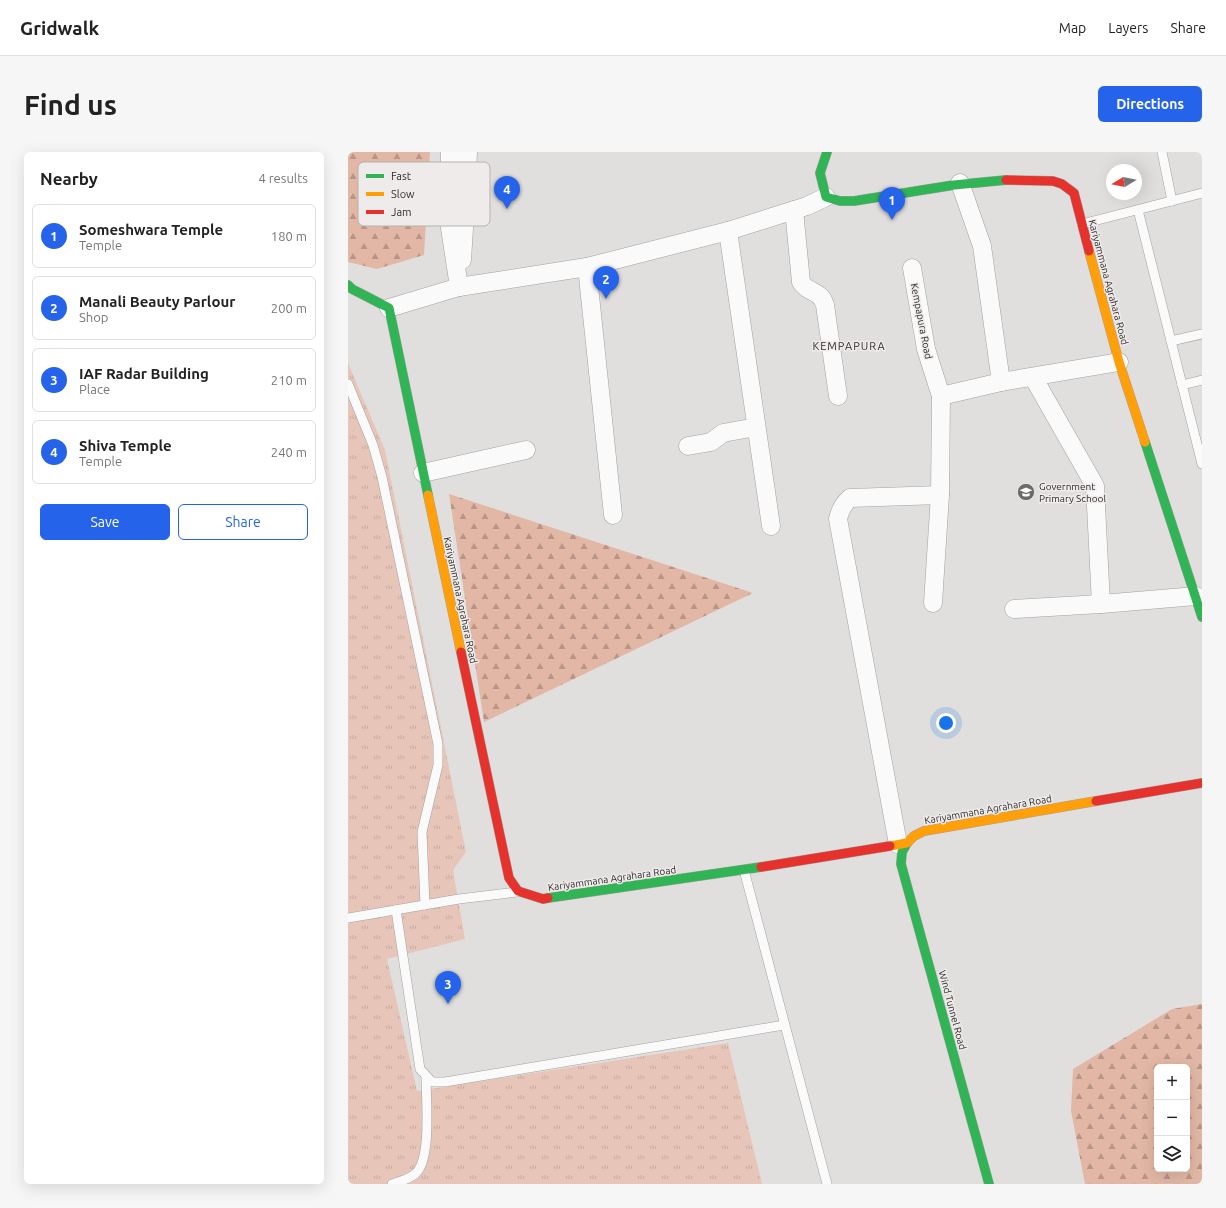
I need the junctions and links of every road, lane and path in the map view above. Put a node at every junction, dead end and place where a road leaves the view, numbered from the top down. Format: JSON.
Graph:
{"nodes":[{"id":1,"x":468,"y":152,"type":"edge"},
{"id":2,"x":827,"y":152,"type":"edge"},
{"id":3,"x":1162,"y":152,"type":"edge"},
{"id":4,"x":467,"y":162,"type":"edge"},
{"id":5,"x":960,"y":183,"type":"junction"},
{"id":6,"x":1202,"y":193,"type":"edge"},
{"id":7,"x":826,"y":197,"type":"junction"},
{"id":8,"x":1172,"y":200,"type":"junction"},
{"id":9,"x":794,"y":210,"type":"junction"},
{"id":10,"x":1138,"y":210,"type":"junction"},
{"id":11,"x":1082,"y":224,"type":"junction"},
{"id":12,"x":450,"y":226,"type":"edge"},
{"id":13,"x":464,"y":226,"type":"edge"},
{"id":14,"x":728,"y":231,"type":"junction"},
{"id":15,"x":586,"y":267,"type":"junction"},
{"id":16,"x":912,"y":268,"type":"dead end"},
{"id":17,"x":348,"y":285,"type":"edge"},
{"id":18,"x":459,"y":287,"type":"junction"},
{"id":19,"x":389,"y":308,"type":"junction"},
{"id":20,"x":1202,"y":334,"type":"edge"},
{"id":21,"x":1171,"y":341,"type":"junction"},
{"id":22,"x":1119,"y":362,"type":"junction"},
{"id":23,"x":1033,"y":377,"type":"junction"},
{"id":24,"x":1202,"y":380,"type":"edge"},
{"id":25,"x":1001,"y":382,"type":"junction"},
{"id":26,"x":348,"y":384,"type":"edge"},
{"id":27,"x":1182,"y":385,"type":"junction"},
{"id":28,"x":838,"y":396,"type":"dead end"},
{"id":29,"x":941,"y":396,"type":"junction"},
{"id":30,"x":756,"y":427,"type":"junction"},
{"id":31,"x":688,"y":446,"type":"dead end"},
{"id":32,"x":526,"y":450,"type":"dead end"},
{"id":33,"x":1202,"y":464,"type":"edge"},
{"id":34,"x":424,"y":472,"type":"junction"},
{"id":35,"x":940,"y":495,"type":"junction"},
{"id":36,"x":613,"y":514,"type":"dead end"},
{"id":37,"x":771,"y":526,"type":"dead end"},
{"id":38,"x":1196,"y":596,"type":"junction"},
{"id":39,"x":933,"y":603,"type":"dead end"},
{"id":40,"x":1101,"y":604,"type":"junction"},
{"id":41,"x":1014,"y":609,"type":"dead end"},
{"id":42,"x":1202,"y":617,"type":"edge"},
{"id":43,"x":1202,"y":783,"type":"edge"},
{"id":44,"x":902,"y":843,"type":"junction"},
{"id":45,"x":744,"y":870,"type":"junction"},
{"id":46,"x":518,"y":891,"type":"junction"},
{"id":47,"x":425,"y":905,"type":"junction"},
{"id":48,"x":396,"y":910,"type":"junction"},
{"id":49,"x":348,"y":918,"type":"edge"},
{"id":50,"x":784,"y":1025,"type":"junction"},
{"id":51,"x":426,"y":1077,"type":"junction"},
{"id":52,"x":392,"y":1184,"type":"edge"},
{"id":53,"x":827,"y":1184,"type":"edge"},
{"id":54,"x":989,"y":1184,"type":"edge"}],
"edges":[{"from":1,"to":4,"type":"street"},
{"from":2,"to":7,"type":"street"},
{"from":3,"to":8,"type":"lane"},
{"from":5,"to":7,"type":"street","name":"Kariyammana Agrahara Road"},
{"from":5,"to":11,"type":"street","name":"Kariyammana Agrahara Road"},
{"from":5,"to":25,"type":"street"},
{"from":6,"to":8,"type":"lane"},
{"from":7,"to":9,"type":"street"},
{"from":8,"to":10,"type":"lane"},
{"from":9,"to":14,"type":"street"},
{"from":9,"to":28,"type":"street"},
{"from":10,"to":11,"type":"lane"},
{"from":10,"to":21,"type":"lane"},
{"from":11,"to":22,"type":"street","name":"Kariyammana Agrahara Road"},
{"from":12,"to":18,"type":"street"},
{"from":13,"to":18,"type":"street"},
{"from":14,"to":15,"type":"street"},
{"from":14,"to":30,"type":"street"},
{"from":15,"to":18,"type":"street"},
{"from":15,"to":36,"type":"street"},
{"from":16,"to":29,"type":"street","name":"Kempapura Road"},
{"from":17,"to":19,"type":"street"},
{"from":18,"to":19,"type":"street"},
{"from":19,"to":34,"type":"street","name":"Kariyammana Agrahara Road"},
{"from":20,"to":21,"type":"lane"},
{"from":21,"to":27,"type":"lane"},
{"from":22,"to":23,"type":"street"},
{"from":22,"to":38,"type":"street","name":"Kariyammana Agrahara Road"},
{"from":23,"to":25,"type":"street"},
{"from":23,"to":40,"type":"street"},
{"from":24,"to":27,"type":"lane"},
{"from":25,"to":29,"type":"street"},
{"from":26,"to":47,"type":"lane"},
{"from":27,"to":33,"type":"lane"},
{"from":29,"to":35,"type":"street","name":"Kempapura Road"},
{"from":30,"to":31,"type":"street"},
{"from":30,"to":37,"type":"street"},
{"from":32,"to":34,"type":"street"},
{"from":34,"to":46,"type":"street","name":"Kariyammana Agrahara Road"},
{"from":35,"to":39,"type":"street","name":"Kempapura Road"},
{"from":35,"to":44,"type":"street"},
{"from":38,"to":40,"type":"street"},
{"from":38,"to":42,"type":"street","name":"Kariyammana Agrahara Road"},
{"from":40,"to":41,"type":"street"},
{"from":43,"to":44,"type":"street","name":"Kariyammana Agrahara Road"},
{"from":44,"to":45,"type":"street","name":"Kariyammana Agrahara Road"},
{"from":44,"to":54,"type":"street","name":"Wind Tunnel Road"},
{"from":45,"to":46,"type":"street","name":"Kariyammana Agrahara Road"},
{"from":45,"to":50,"type":"lane"},
{"from":46,"to":47,"type":"lane"},
{"from":47,"to":48,"type":"lane"},
{"from":48,"to":49,"type":"lane"},
{"from":48,"to":51,"type":"lane"},
{"from":50,"to":51,"type":"lane"},
{"from":50,"to":53,"type":"lane"},
{"from":51,"to":52,"type":"lane"}]}
